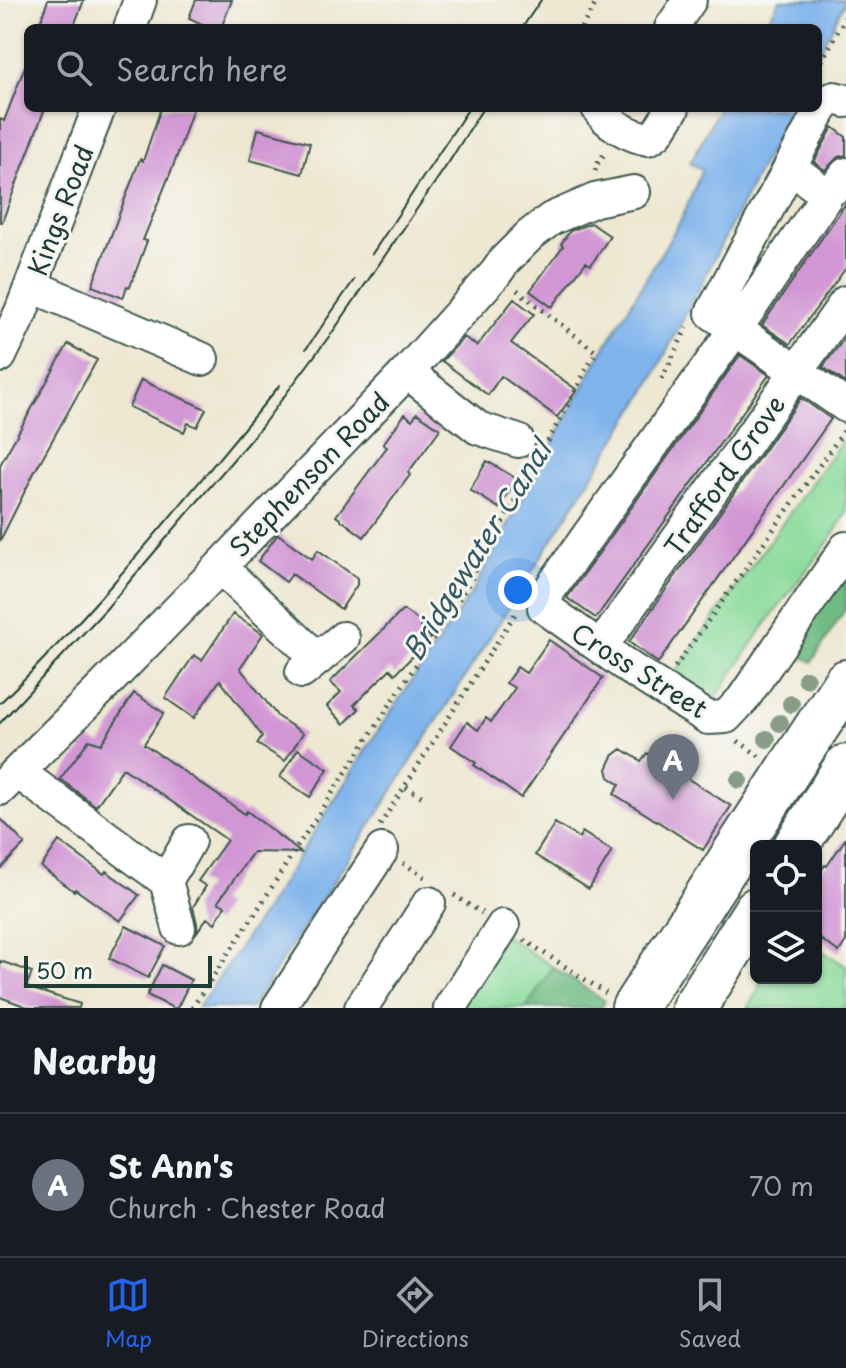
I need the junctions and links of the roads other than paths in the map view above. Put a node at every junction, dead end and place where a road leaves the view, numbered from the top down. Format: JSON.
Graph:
{"nodes":[{"id":1,"x":140,"y":0,"type":"edge"},
{"id":2,"x":690,"y":0,"type":"edge"},
{"id":3,"x":131,"y":24,"type":"edge"},
{"id":4,"x":674,"y":24,"type":"edge"},
{"id":5,"x":846,"y":101,"type":"edge"},
{"id":6,"x":822,"y":109,"type":"edge"},
{"id":7,"x":97,"y":112,"type":"edge"},
{"id":8,"x":601,"y":112,"type":"edge"},
{"id":9,"x":670,"y":112,"type":"edge"},
{"id":10,"x":820,"y":112,"type":"edge"},
{"id":11,"x":790,"y":167,"type":"junction"},
{"id":12,"x":634,"y":192,"type":"dead end"},
{"id":13,"x":18,"y":300,"type":"edge"},
{"id":14,"x":846,"y":302,"type":"edge"},
{"id":15,"x":723,"y":321,"type":"junction"},
{"id":16,"x":0,"y":356,"type":"edge"},
{"id":17,"x":202,"y":359,"type":"dead end"},
{"id":18,"x":407,"y":372,"type":"junction"},
{"id":19,"x":797,"y":372,"type":"junction"},
{"id":20,"x":846,"y":406,"type":"edge"},
{"id":21,"x":518,"y":441,"type":"dead end"},
{"id":22,"x":846,"y":548,"type":"edge"},
{"id":23,"x":220,"y":567,"type":"junction"},
{"id":24,"x":343,"y":638,"type":"dead end"},
{"id":25,"x":601,"y":647,"type":"junction"},
{"id":26,"x":846,"y":682,"type":"edge"},
{"id":27,"x":846,"y":767,"type":"edge"},
{"id":28,"x":9,"y":780,"type":"edge"},
{"id":29,"x":800,"y":840,"type":"edge"},
{"id":30,"x":189,"y":841,"type":"dead end"},
{"id":31,"x":382,"y":850,"type":"road end"},
{"id":32,"x":166,"y":881,"type":"junction"},
{"id":33,"x":429,"y":891,"type":"road end"},
{"id":34,"x":755,"y":912,"type":"edge"},
{"id":35,"x":503,"y":926,"type":"dead end"},
{"id":36,"x":179,"y":928,"type":"dead end"},
{"id":37,"x":278,"y":1008,"type":"edge"},
{"id":38,"x":361,"y":1008,"type":"edge"},
{"id":39,"x":450,"y":1008,"type":"edge"},
{"id":40,"x":634,"y":1008,"type":"edge"},
{"id":41,"x":694,"y":1008,"type":"edge"}],
"edges":[{"from":1,"to":3,"type":"street"},
{"from":2,"to":4,"type":"street"},
{"from":5,"to":6,"type":"street"},
{"from":7,"to":13,"type":"street","name":"Kings Road"},
{"from":8,"to":9,"type":"street"},
{"from":10,"to":11,"type":"street"},
{"from":11,"to":15,"type":"street"},
{"from":11,"to":15,"type":"street"},
{"from":12,"to":18,"type":"street","name":"Stephenson Road"},
{"from":13,"to":16,"type":"street","name":"Kings Road"},
{"from":13,"to":17,"type":"street"},
{"from":14,"to":19,"type":"street","name":"Trafford Grove"},
{"from":15,"to":19,"type":"street"},
{"from":15,"to":25,"type":"street","name":"Cross Street"},
{"from":18,"to":21,"type":"street"},
{"from":18,"to":23,"type":"street","name":"Stephenson Road"},
{"from":19,"to":20,"type":"street"},
{"from":19,"to":25,"type":"street","name":"Trafford Grove"},
{"from":22,"to":25,"type":"street","name":"Cross Street"},
{"from":23,"to":24,"type":"street"},
{"from":23,"to":28,"type":"street","name":"Stephenson Road"},
{"from":26,"to":40,"type":"highway"},
{"from":27,"to":29,"type":"highway"},
{"from":28,"to":32,"type":"street"},
{"from":30,"to":32,"type":"street"},
{"from":31,"to":37,"type":"street"},
{"from":32,"to":36,"type":"street"},
{"from":33,"to":38,"type":"street"},
{"from":34,"to":41,"type":"highway"},
{"from":35,"to":39,"type":"street"}]}
